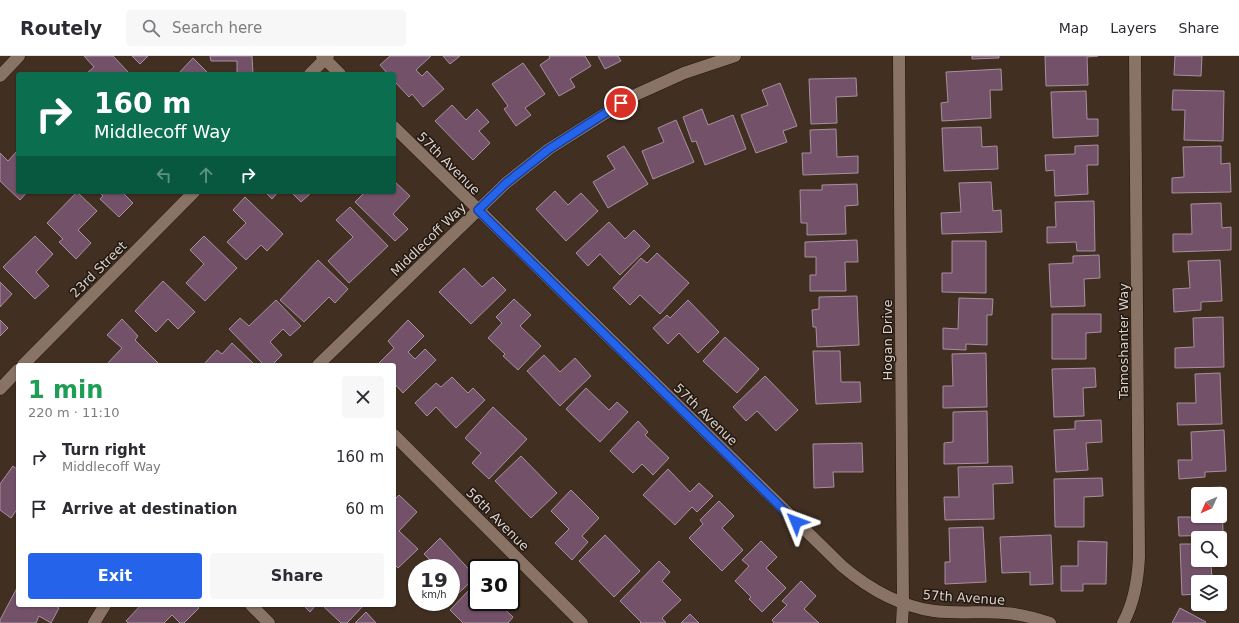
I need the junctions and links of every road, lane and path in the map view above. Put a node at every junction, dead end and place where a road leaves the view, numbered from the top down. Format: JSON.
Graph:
{"nodes":[{"id":1,"x":20,"y":56,"type":"edge"},
{"id":2,"x":735,"y":56,"type":"edge"},
{"id":3,"x":899,"y":56,"type":"edge"},
{"id":4,"x":1135,"y":56,"type":"edge"},
{"id":5,"x":325,"y":57,"type":"edge"},
{"id":6,"x":312,"y":72,"type":"edge"},
{"id":7,"x":338,"y":72,"type":"edge"},
{"id":8,"x":0,"y":76,"type":"edge"},
{"id":9,"x":396,"y":129,"type":"edge"},
{"id":10,"x":192,"y":194,"type":"edge"},
{"id":11,"x":478,"y":210,"type":"junction"},
{"id":12,"x":25,"y":363,"type":"edge"},
{"id":13,"x":322,"y":363,"type":"edge"},
{"id":14,"x":16,"y":372,"type":"edge"},
{"id":15,"x":0,"y":389,"type":"edge"},
{"id":16,"x":396,"y":436,"type":"edge"},
{"id":17,"x":903,"y":604,"type":"junction"},
{"id":18,"x":104,"y":607,"type":"edge"},
{"id":19,"x":253,"y":607,"type":"edge"},
{"id":20,"x":94,"y":623,"type":"edge"},
{"id":21,"x":269,"y":623,"type":"edge"},
{"id":22,"x":582,"y":623,"type":"edge"},
{"id":23,"x":902,"y":623,"type":"edge"},
{"id":24,"x":1050,"y":623,"type":"edge"},
{"id":25,"x":1123,"y":623,"type":"edge"}],
"edges":[{"from":1,"to":8,"type":"street"},
{"from":2,"to":11,"type":"street","name":"Middlecoff Way"},
{"from":3,"to":17,"type":"street","name":"Hogan Drive"},
{"from":4,"to":25,"type":"street","name":"Tamoshanter Way"},
{"from":5,"to":6,"type":"street"},
{"from":5,"to":7,"type":"street"},
{"from":9,"to":11,"type":"street","name":"57th Avenue"},
{"from":10,"to":12,"type":"street","name":"23rd Street"},
{"from":11,"to":13,"type":"street","name":"Middlecoff Way"},
{"from":11,"to":17,"type":"street","name":"57th Avenue"},
{"from":14,"to":15,"type":"street"},
{"from":16,"to":22,"type":"street","name":"56th Avenue"},
{"from":17,"to":23,"type":"street","name":"Hogan Drive"},
{"from":17,"to":24,"type":"street","name":"57th Avenue"},
{"from":18,"to":20,"type":"street"},
{"from":19,"to":21,"type":"street"}]}
